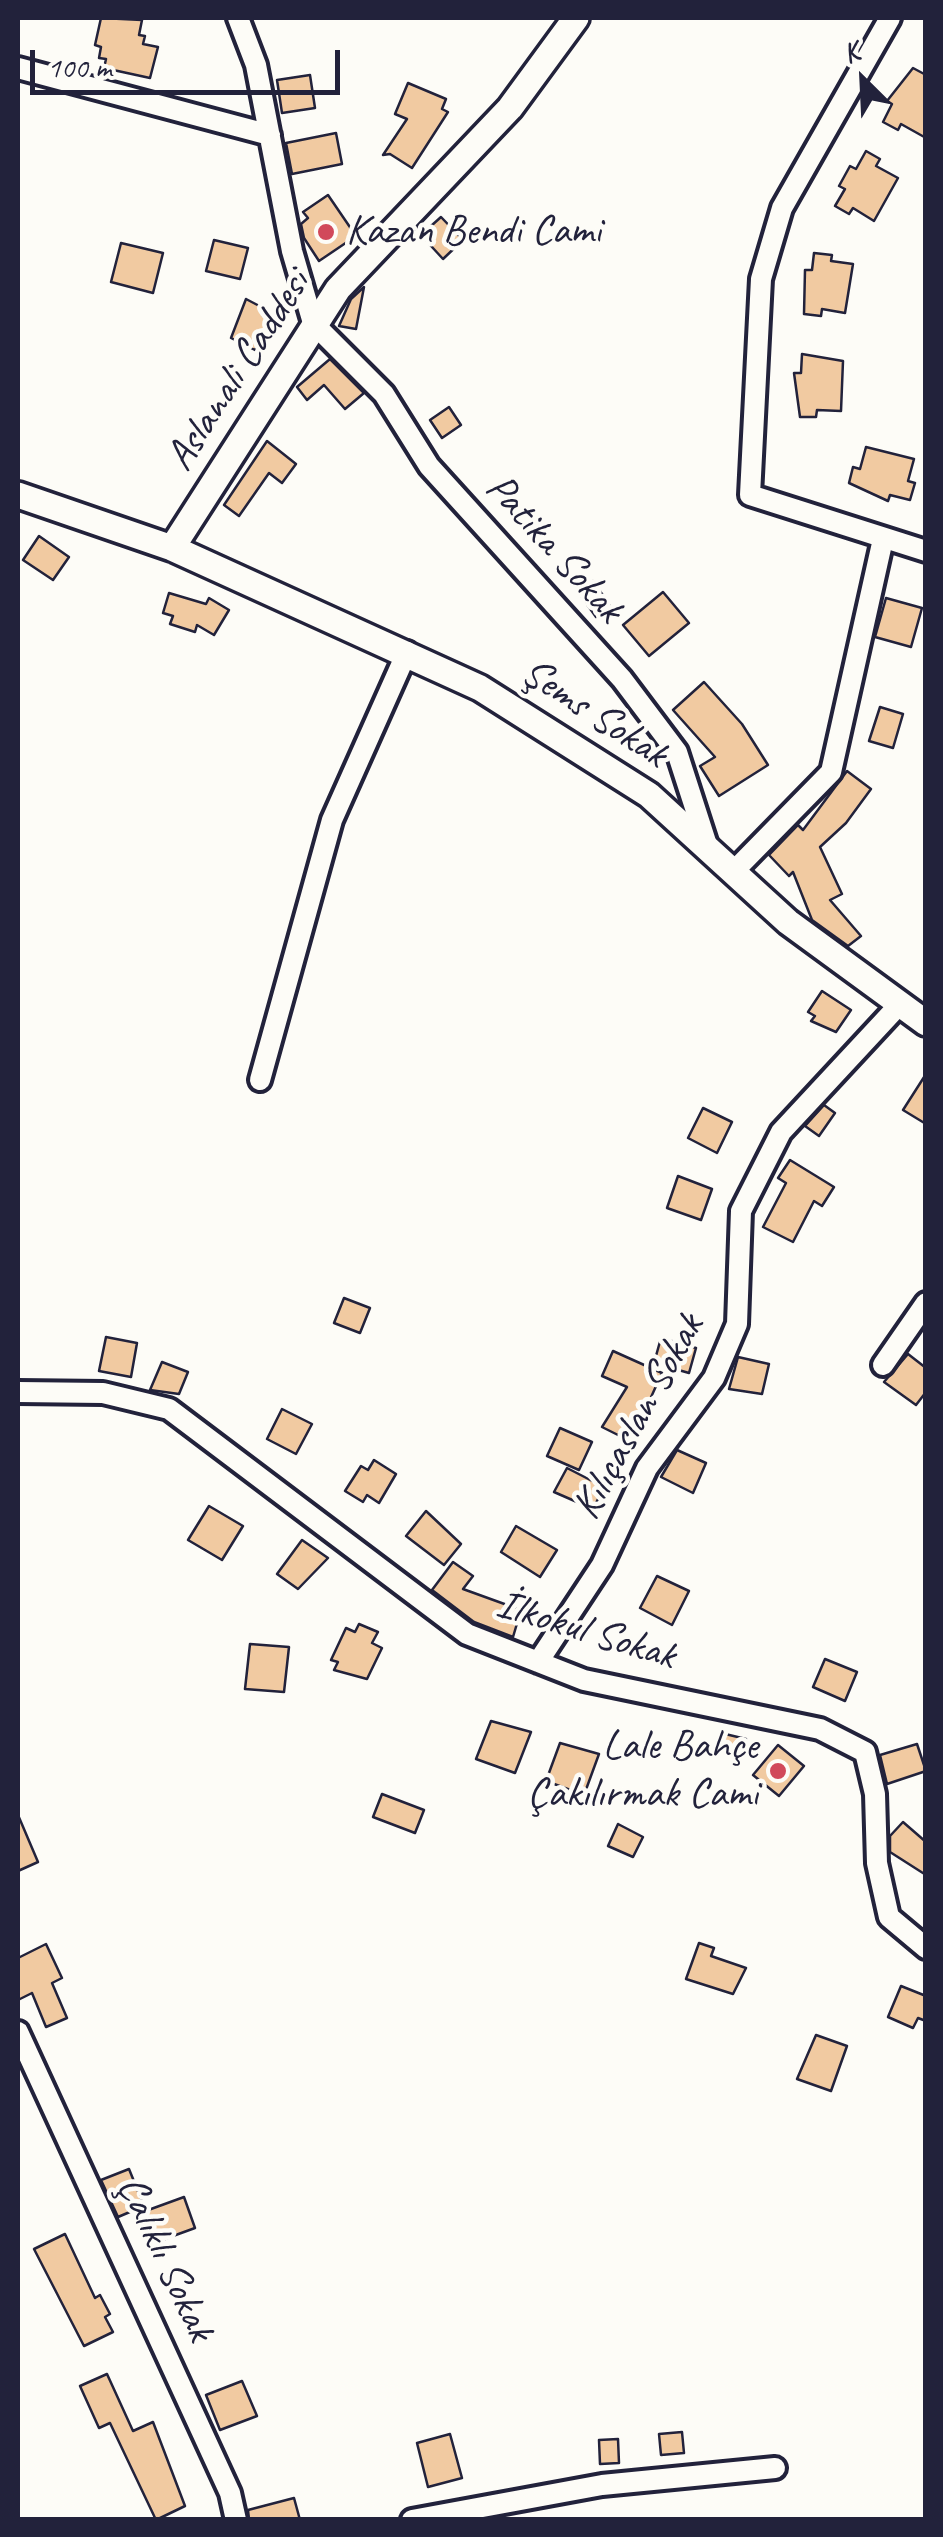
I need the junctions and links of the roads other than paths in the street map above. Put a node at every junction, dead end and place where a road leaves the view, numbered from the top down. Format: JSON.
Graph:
{"nodes":[{"id":1,"x":238,"y":18,"type":"edge"},
{"id":2,"x":576,"y":18,"type":"edge"},
{"id":3,"x":890,"y":18,"type":"edge"},
{"id":4,"x":18,"y":68,"type":"edge"},
{"id":5,"x":270,"y":135,"type":"junction"},
{"id":6,"x":312,"y":324,"type":"junction"},
{"id":7,"x":18,"y":495,"type":"edge"},
{"id":8,"x":882,"y":540,"type":"junction"},
{"id":9,"x":172,"y":548,"type":"junction"},
{"id":10,"x":926,"y":550,"type":"edge"},
{"id":11,"x":407,"y":652,"type":"junction"},
{"id":12,"x":707,"y":845,"type":"junction"},
{"id":13,"x":735,"y":870,"type":"junction"},
{"id":14,"x":900,"y":1005,"type":"junction"},
{"id":15,"x":926,"y":1022,"type":"edge"},
{"id":16,"x":260,"y":1080,"type":"dead end"},
{"id":17,"x":926,"y":1303,"type":"edge"},
{"id":18,"x":884,"y":1365,"type":"dead end"},
{"id":19,"x":18,"y":1392,"type":"edge"},
{"id":20,"x":538,"y":1662,"type":"junction"},
{"id":21,"x":926,"y":1948,"type":"edge"},
{"id":22,"x":18,"y":2032,"type":"edge"},
{"id":23,"x":776,"y":2468,"type":"dead end"},
{"id":24,"x":236,"y":2520,"type":"edge"},
{"id":25,"x":412,"y":2520,"type":"edge"}],
"edges":[{"from":1,"to":5,"type":"street"},
{"from":2,"to":6,"type":"street","name":"Aslanali Caddesi"},
{"from":3,"to":8,"type":"street"},
{"from":4,"to":5,"type":"street"},
{"from":5,"to":6,"type":"street"},
{"from":6,"to":9,"type":"street","name":"Aslanali Caddesi"},
{"from":6,"to":12,"type":"street","name":"Patika Sokak"},
{"from":7,"to":9,"type":"street","name":"Şems Sokak"},
{"from":8,"to":10,"type":"street"},
{"from":8,"to":13,"type":"street"},
{"from":9,"to":11,"type":"street","name":"Şems Sokak"},
{"from":11,"to":12,"type":"street","name":"Şems Sokak"},
{"from":11,"to":16,"type":"street"},
{"from":12,"to":13,"type":"street","name":"Şems Sokak"},
{"from":13,"to":14,"type":"street","name":"Şems Sokak"},
{"from":14,"to":15,"type":"street","name":"Şems Sokak"},
{"from":14,"to":20,"type":"street","name":"Kılıçaslan Sokak"},
{"from":17,"to":18,"type":"street"},
{"from":19,"to":20,"type":"street","name":"İlkokul Sokak"},
{"from":20,"to":21,"type":"street","name":"İlkokul Sokak"},
{"from":22,"to":24,"type":"street","name":"Çalıklı Sokak"},
{"from":23,"to":25,"type":"street"}]}
